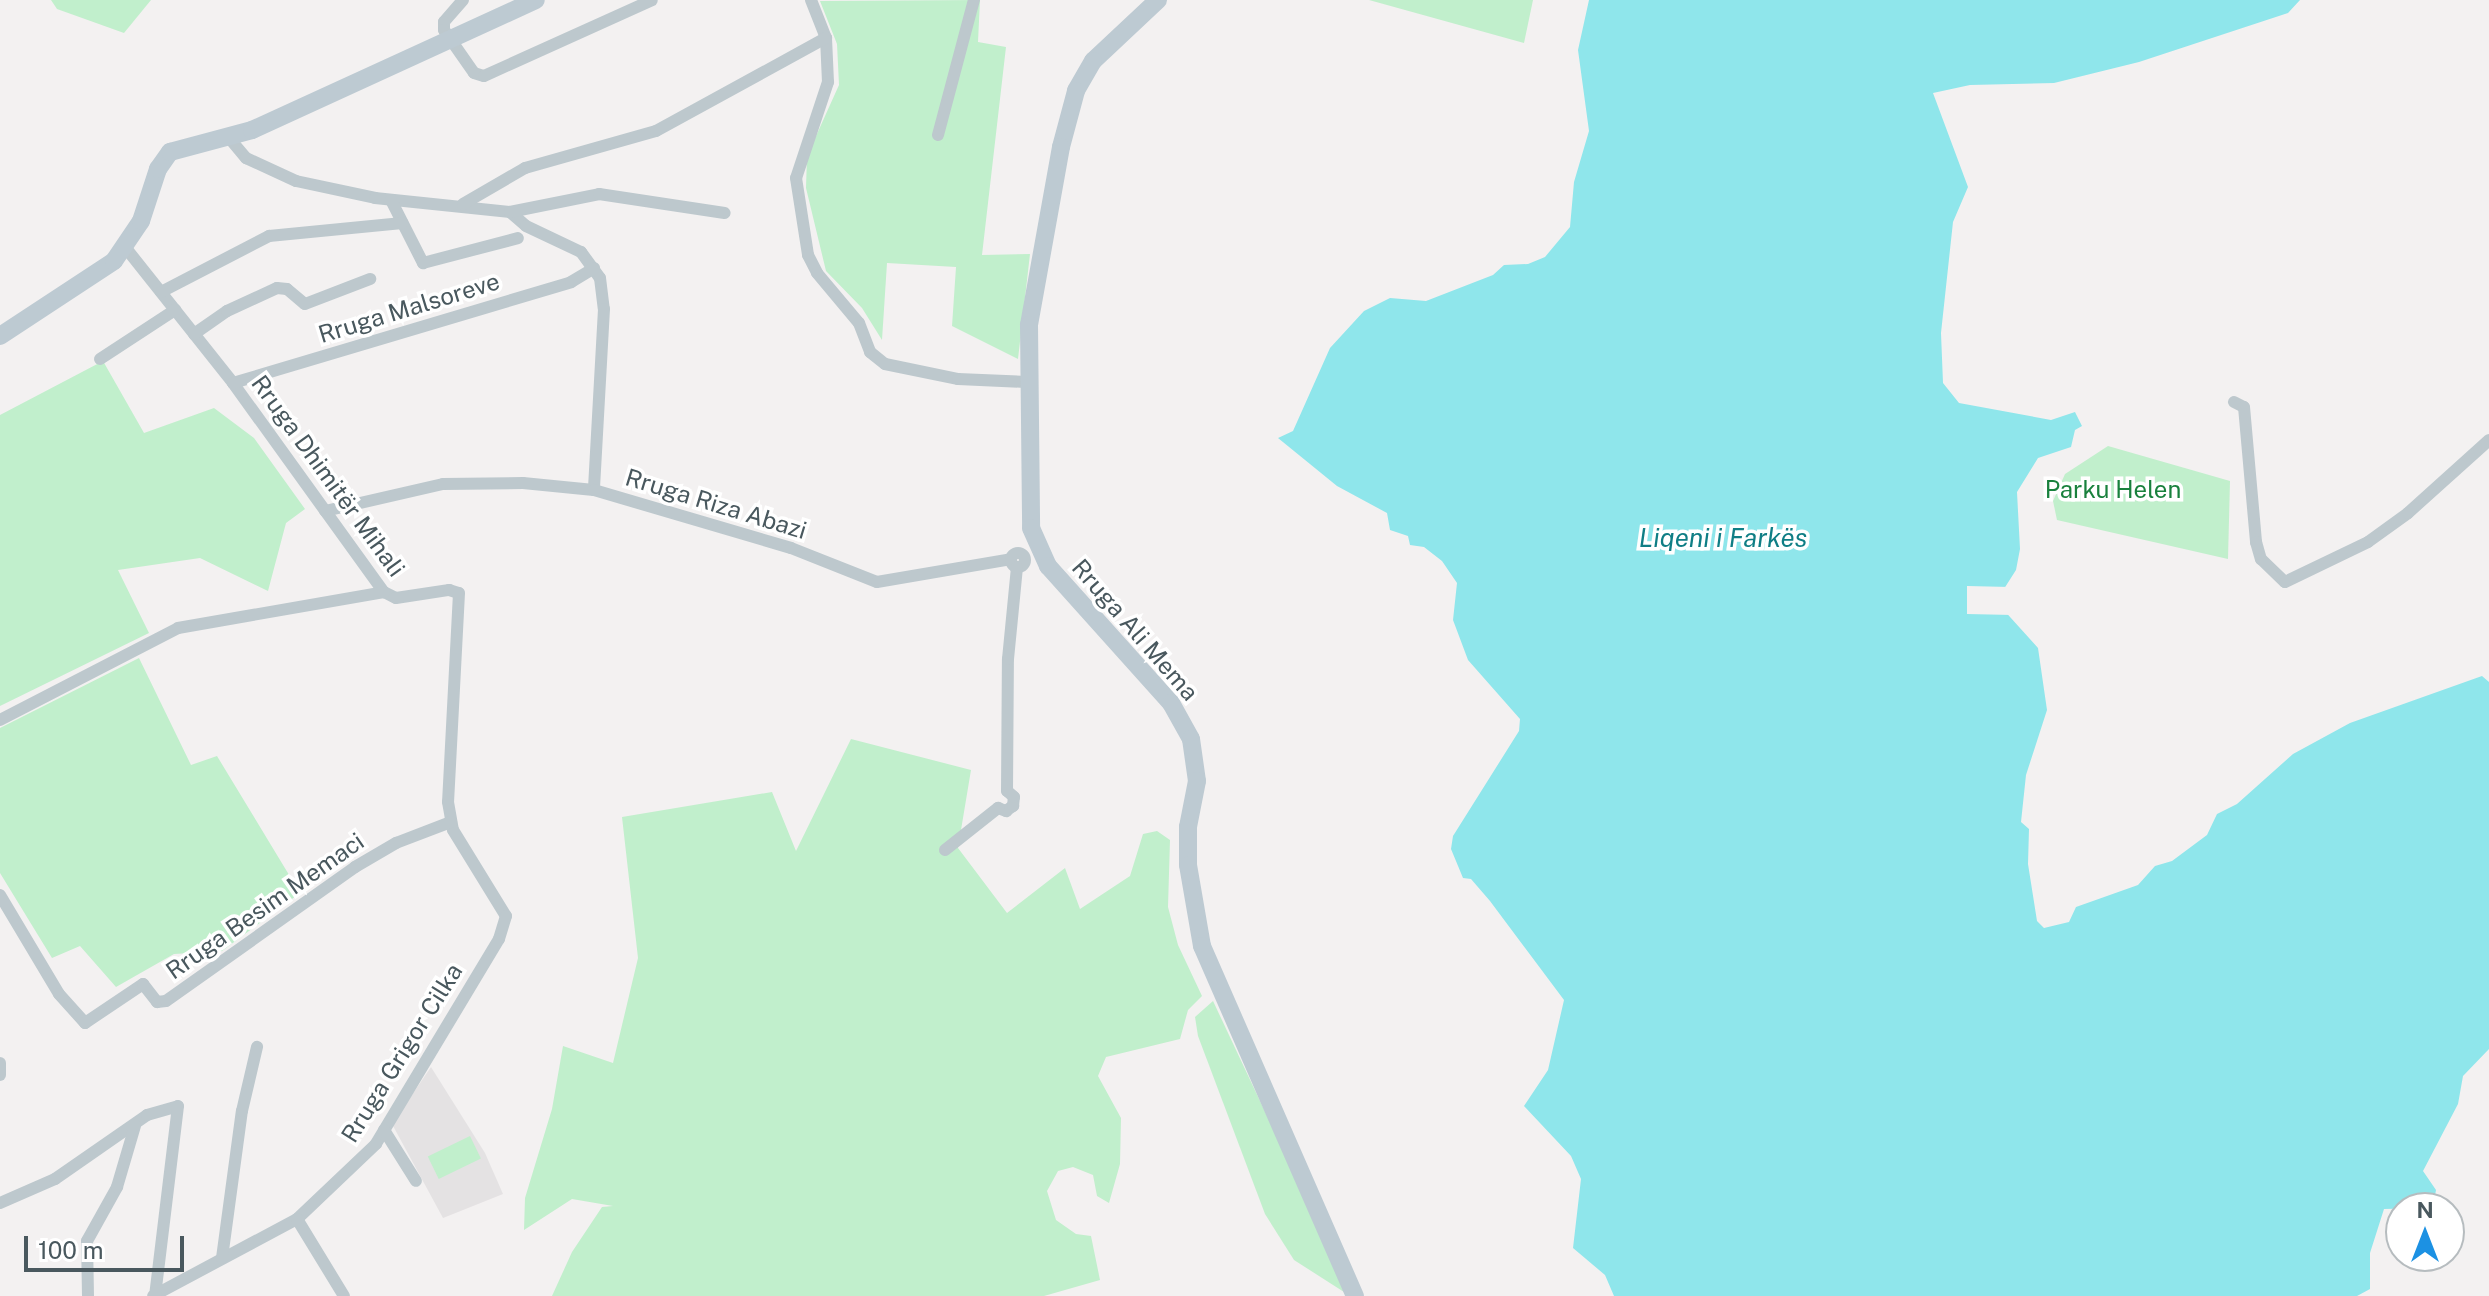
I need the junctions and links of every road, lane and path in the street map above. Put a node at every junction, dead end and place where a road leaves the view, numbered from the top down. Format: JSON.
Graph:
{"nodes":[{"id":1,"x":463,"y":0,"type":"edge"},
{"id":2,"x":536,"y":0,"type":"edge"},
{"id":3,"x":652,"y":0,"type":"edge"},
{"id":4,"x":811,"y":0,"type":"edge"},
{"id":5,"x":974,"y":0,"type":"edge"},
{"id":6,"x":1158,"y":0,"type":"edge"},
{"id":7,"x":826,"y":38,"type":"junction"},
{"id":8,"x":449,"y":40,"type":"junction"},
{"id":9,"x":938,"y":135,"type":"dead end"},
{"id":10,"x":230,"y":139,"type":"junction"},
{"id":11,"x":391,"y":200,"type":"junction"},
{"id":12,"x":463,"y":204,"type":"junction"},
{"id":13,"x":510,"y":212,"type":"junction"},
{"id":14,"x":725,"y":213,"type":"dead end"},
{"id":15,"x":402,"y":223,"type":"junction"},
{"id":16,"x":518,"y":238,"type":"dead end"},
{"id":17,"x":125,"y":247,"type":"junction"},
{"id":18,"x":594,"y":268,"type":"junction"},
{"id":19,"x":370,"y":279,"type":"dead end"},
{"id":20,"x":161,"y":292,"type":"junction"},
{"id":21,"x":175,"y":310,"type":"junction"},
{"id":22,"x":194,"y":334,"type":"junction"},
{"id":23,"x":0,"y":336,"type":"edge"},
{"id":24,"x":100,"y":359,"type":"dead end"},
{"id":25,"x":1026,"y":382,"type":"junction"},
{"id":26,"x":233,"y":383,"type":"junction"},
{"id":27,"x":2234,"y":402,"type":"dead end"},
{"id":28,"x":2489,"y":440,"type":"edge"},
{"id":29,"x":594,"y":490,"type":"junction"},
{"id":30,"x":325,"y":511,"type":"junction"},
{"id":31,"x":1022,"y":558,"type":"junction"},
{"id":32,"x":384,"y":592,"type":"junction"},
{"id":33,"x":0,"y":720,"type":"edge"},
{"id":34,"x":451,"y":822,"type":"junction"},
{"id":35,"x":945,"y":850,"type":"dead end"},
{"id":36,"x":0,"y":895,"type":"edge"},
{"id":37,"x":506,"y":916,"type":"joint"},
{"id":38,"x":257,"y":1047,"type":"dead end"},
{"id":39,"x":0,"y":1063,"type":"edge"},
{"id":40,"x":0,"y":1075,"type":"edge"},
{"id":41,"x":135,"y":1126,"type":"junction"},
{"id":42,"x":384,"y":1130,"type":"junction"},
{"id":43,"x":416,"y":1181,"type":"dead end"},
{"id":44,"x":0,"y":1203,"type":"edge"},
{"id":45,"x":297,"y":1219,"type":"junction"},
{"id":46,"x":222,"y":1258,"type":"junction"},
{"id":47,"x":154,"y":1295,"type":"edge"},
{"id":48,"x":88,"y":1296,"type":"edge"},
{"id":49,"x":344,"y":1296,"type":"edge"},
{"id":50,"x":1355,"y":1296,"type":"edge"}],
"edges":[{"from":1,"to":8,"type":"street"},
{"from":2,"to":8,"type":"street"},
{"from":3,"to":8,"type":"street"},
{"from":4,"to":7,"type":"street"},
{"from":5,"to":9,"type":"street"},
{"from":6,"to":25,"type":"street","name":"Rruga Ali Mema"},
{"from":7,"to":12,"type":"street"},
{"from":7,"to":25,"type":"street"},
{"from":8,"to":10,"type":"street"},
{"from":10,"to":11,"type":"street"},
{"from":10,"to":17,"type":"street"},
{"from":11,"to":12,"type":"street"},
{"from":11,"to":15,"type":"street"},
{"from":12,"to":13,"type":"street"},
{"from":13,"to":14,"type":"street"},
{"from":13,"to":18,"type":"street"},
{"from":15,"to":16,"type":"street"},
{"from":15,"to":20,"type":"street"},
{"from":17,"to":20,"type":"street","name":"Rruga Dhimitër Mihali"},
{"from":17,"to":23,"type":"street"},
{"from":18,"to":26,"type":"street","name":"Rruga Malsoreve"},
{"from":18,"to":29,"type":"street","name":"Rruga Riza Abazi"},
{"from":19,"to":22,"type":"street"},
{"from":20,"to":21,"type":"street","name":"Rruga Dhimitër Mihali"},
{"from":21,"to":22,"type":"street","name":"Rruga Dhimitër Mihali"},
{"from":21,"to":24,"type":"street"},
{"from":22,"to":26,"type":"street","name":"Rruga Dhimitër Mihali"},
{"from":25,"to":31,"type":"street","name":"Rruga Ali Mema"},
{"from":26,"to":30,"type":"street","name":"Rruga Dhimitër Mihali"},
{"from":27,"to":28,"type":"street"},
{"from":29,"to":30,"type":"street"},
{"from":29,"to":31,"type":"street","name":"Rruga Riza Abazi"},
{"from":30,"to":32,"type":"street","name":"Rruga Dhimitër Mihali"},
{"from":31,"to":35,"type":"street"},
{"from":31,"to":50,"type":"street","name":"Rruga Ali Mema"},
{"from":32,"to":33,"type":"street"},
{"from":32,"to":34,"type":"street","name":"Rruga Dhimitër Mihali"},
{"from":34,"to":36,"type":"street","name":"Rruga Besim Memaci"},
{"from":34,"to":37,"type":"street","name":"Rruga Dhimitër Mihali"},
{"from":37,"to":42,"type":"street","name":"Rruga Grigor Cilka"},
{"from":38,"to":46,"type":"street"},
{"from":39,"to":40,"type":"street"},
{"from":41,"to":44,"type":"street"},
{"from":41,"to":47,"type":"street"},
{"from":41,"to":48,"type":"street"},
{"from":42,"to":43,"type":"street"},
{"from":42,"to":45,"type":"street","name":"Rruga Grigor Cilka"},
{"from":45,"to":46,"type":"street","name":"Rruga Grigor Cilka"},
{"from":45,"to":49,"type":"street"},
{"from":46,"to":47,"type":"street","name":"Rruga Grigor Cilka"}]}
